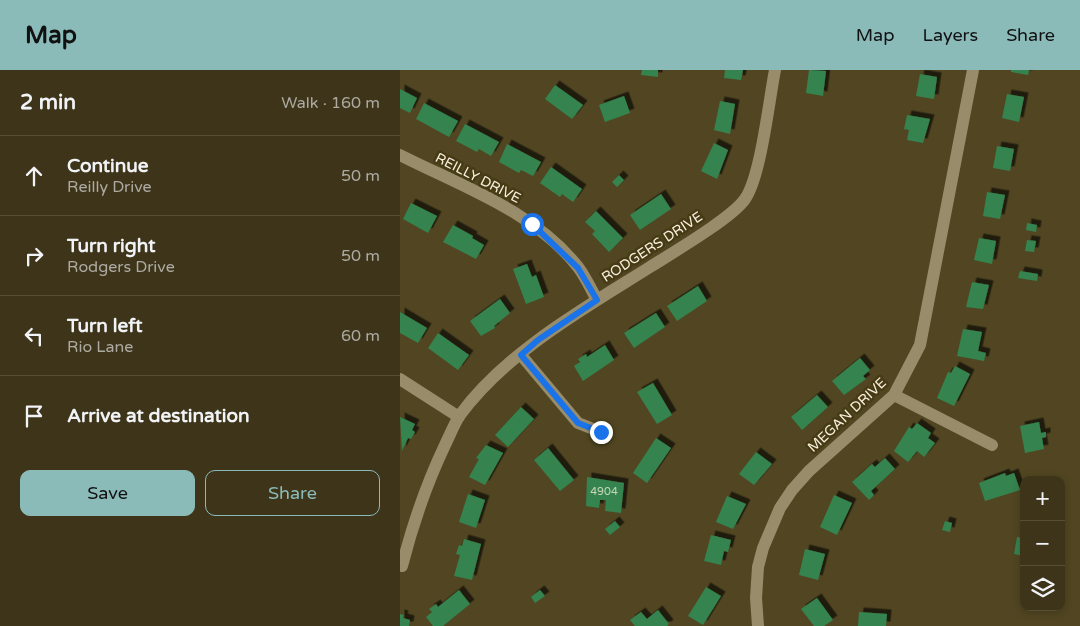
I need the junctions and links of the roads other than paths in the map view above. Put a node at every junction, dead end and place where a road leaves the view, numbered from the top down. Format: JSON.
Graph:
{"nodes":[{"id":1,"x":775,"y":70,"type":"edge"},
{"id":2,"x":973,"y":70,"type":"edge"},
{"id":3,"x":400,"y":155,"type":"edge"},
{"id":4,"x":597,"y":300,"type":"junction"},
{"id":5,"x":521,"y":355,"type":"junction"},
{"id":6,"x":400,"y":379,"type":"edge"},
{"id":7,"x":894,"y":395,"type":"junction"},
{"id":8,"x":459,"y":417,"type":"junction"},
{"id":9,"x":601,"y":432,"type":"dead end"},
{"id":10,"x":992,"y":445,"type":"dead end"},
{"id":11,"x":402,"y":566,"type":"dead end"},
{"id":12,"x":758,"y":626,"type":"edge"}],
"edges":[{"from":1,"to":4,"type":"street","name":"RODGERS DRIVE"},
{"from":2,"to":7,"type":"street","name":"MEGAN DRIVE"},
{"from":3,"to":4,"type":"street","name":"REILLY DRIVE"},
{"from":4,"to":5,"type":"street","name":"RODGERS DRIVE"},
{"from":5,"to":8,"type":"street","name":"RODGERS DRIVE"},
{"from":5,"to":9,"type":"street"},
{"from":6,"to":8,"type":"street"},
{"from":7,"to":10,"type":"street"},
{"from":7,"to":12,"type":"street","name":"MEGAN DRIVE"},
{"from":8,"to":11,"type":"street","name":"RODGERS DRIVE"}]}
